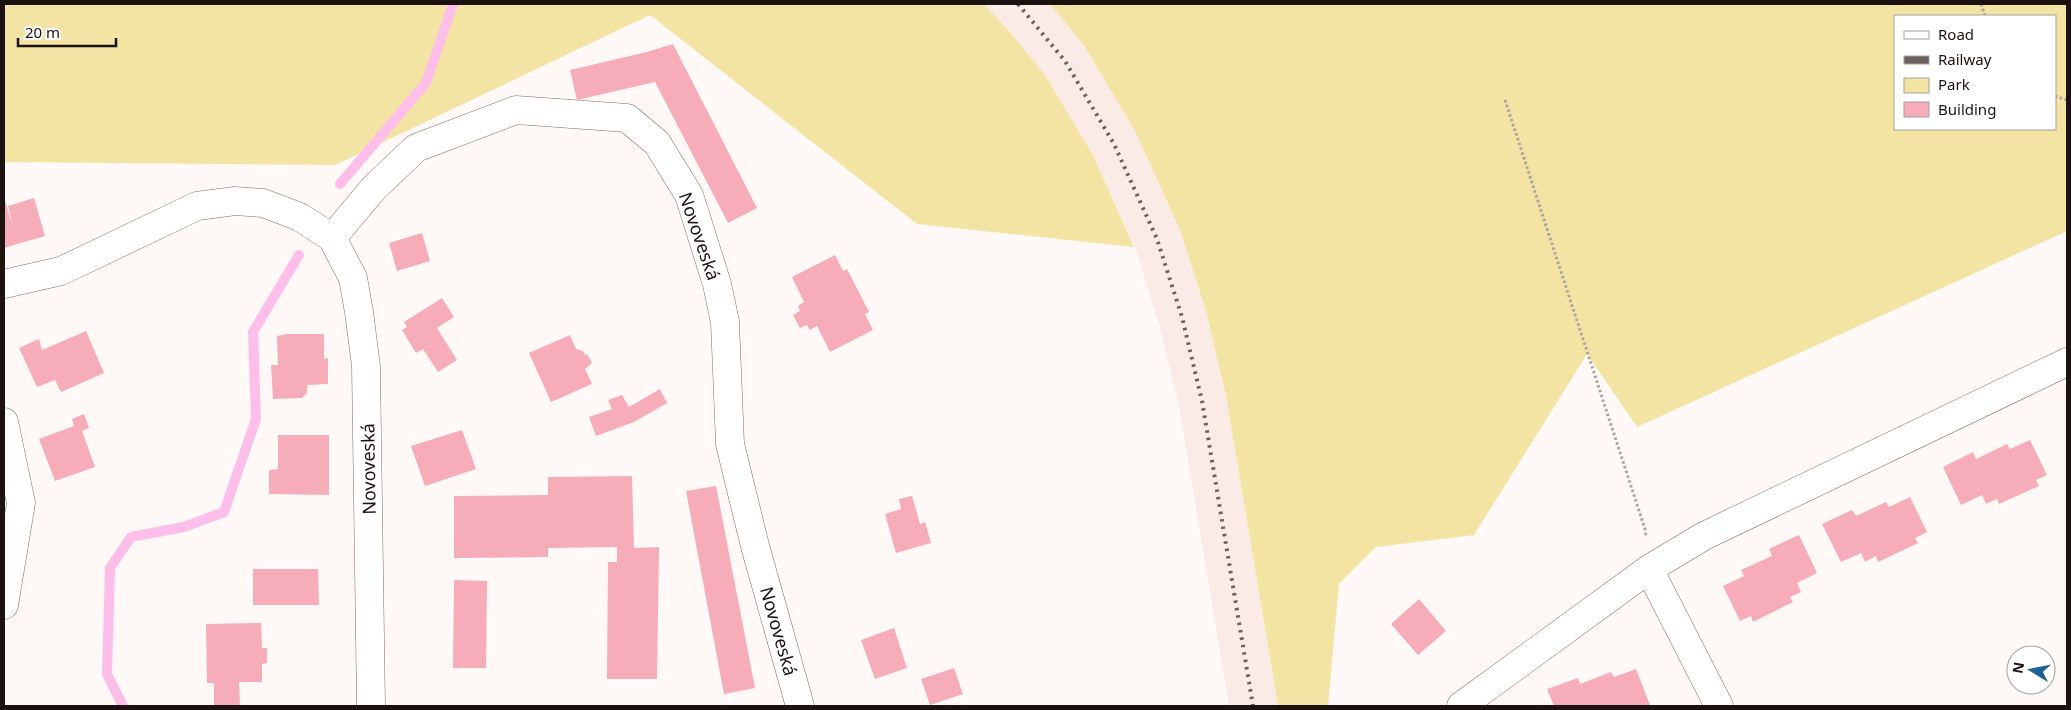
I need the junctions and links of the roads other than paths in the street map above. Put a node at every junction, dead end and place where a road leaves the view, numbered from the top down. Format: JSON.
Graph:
{"nodes":[{"id":1,"x":332,"y":238,"type":"junction"},
{"id":2,"x":4,"y":284,"type":"edge"},
{"id":3,"x":2067,"y":362,"type":"edge"},
{"id":4,"x":4,"y":422,"type":"edge"},
{"id":5,"x":1649,"y":569,"type":"junction"},
{"id":6,"x":4,"y":605,"type":"edge"},
{"id":7,"x":371,"y":706,"type":"edge"},
{"id":8,"x":800,"y":706,"type":"edge"},
{"id":9,"x":1461,"y":706,"type":"edge"},
{"id":10,"x":1718,"y":706,"type":"edge"}],
"edges":[{"from":1,"to":2,"type":"street","name":"Novoveská"},
{"from":1,"to":7,"type":"street","name":"Novoveská"},
{"from":1,"to":8,"type":"street","name":"Novoveská"},
{"from":3,"to":5,"type":"street"},
{"from":4,"to":6,"type":"street"},
{"from":5,"to":9,"type":"street"},
{"from":5,"to":10,"type":"street"}]}
